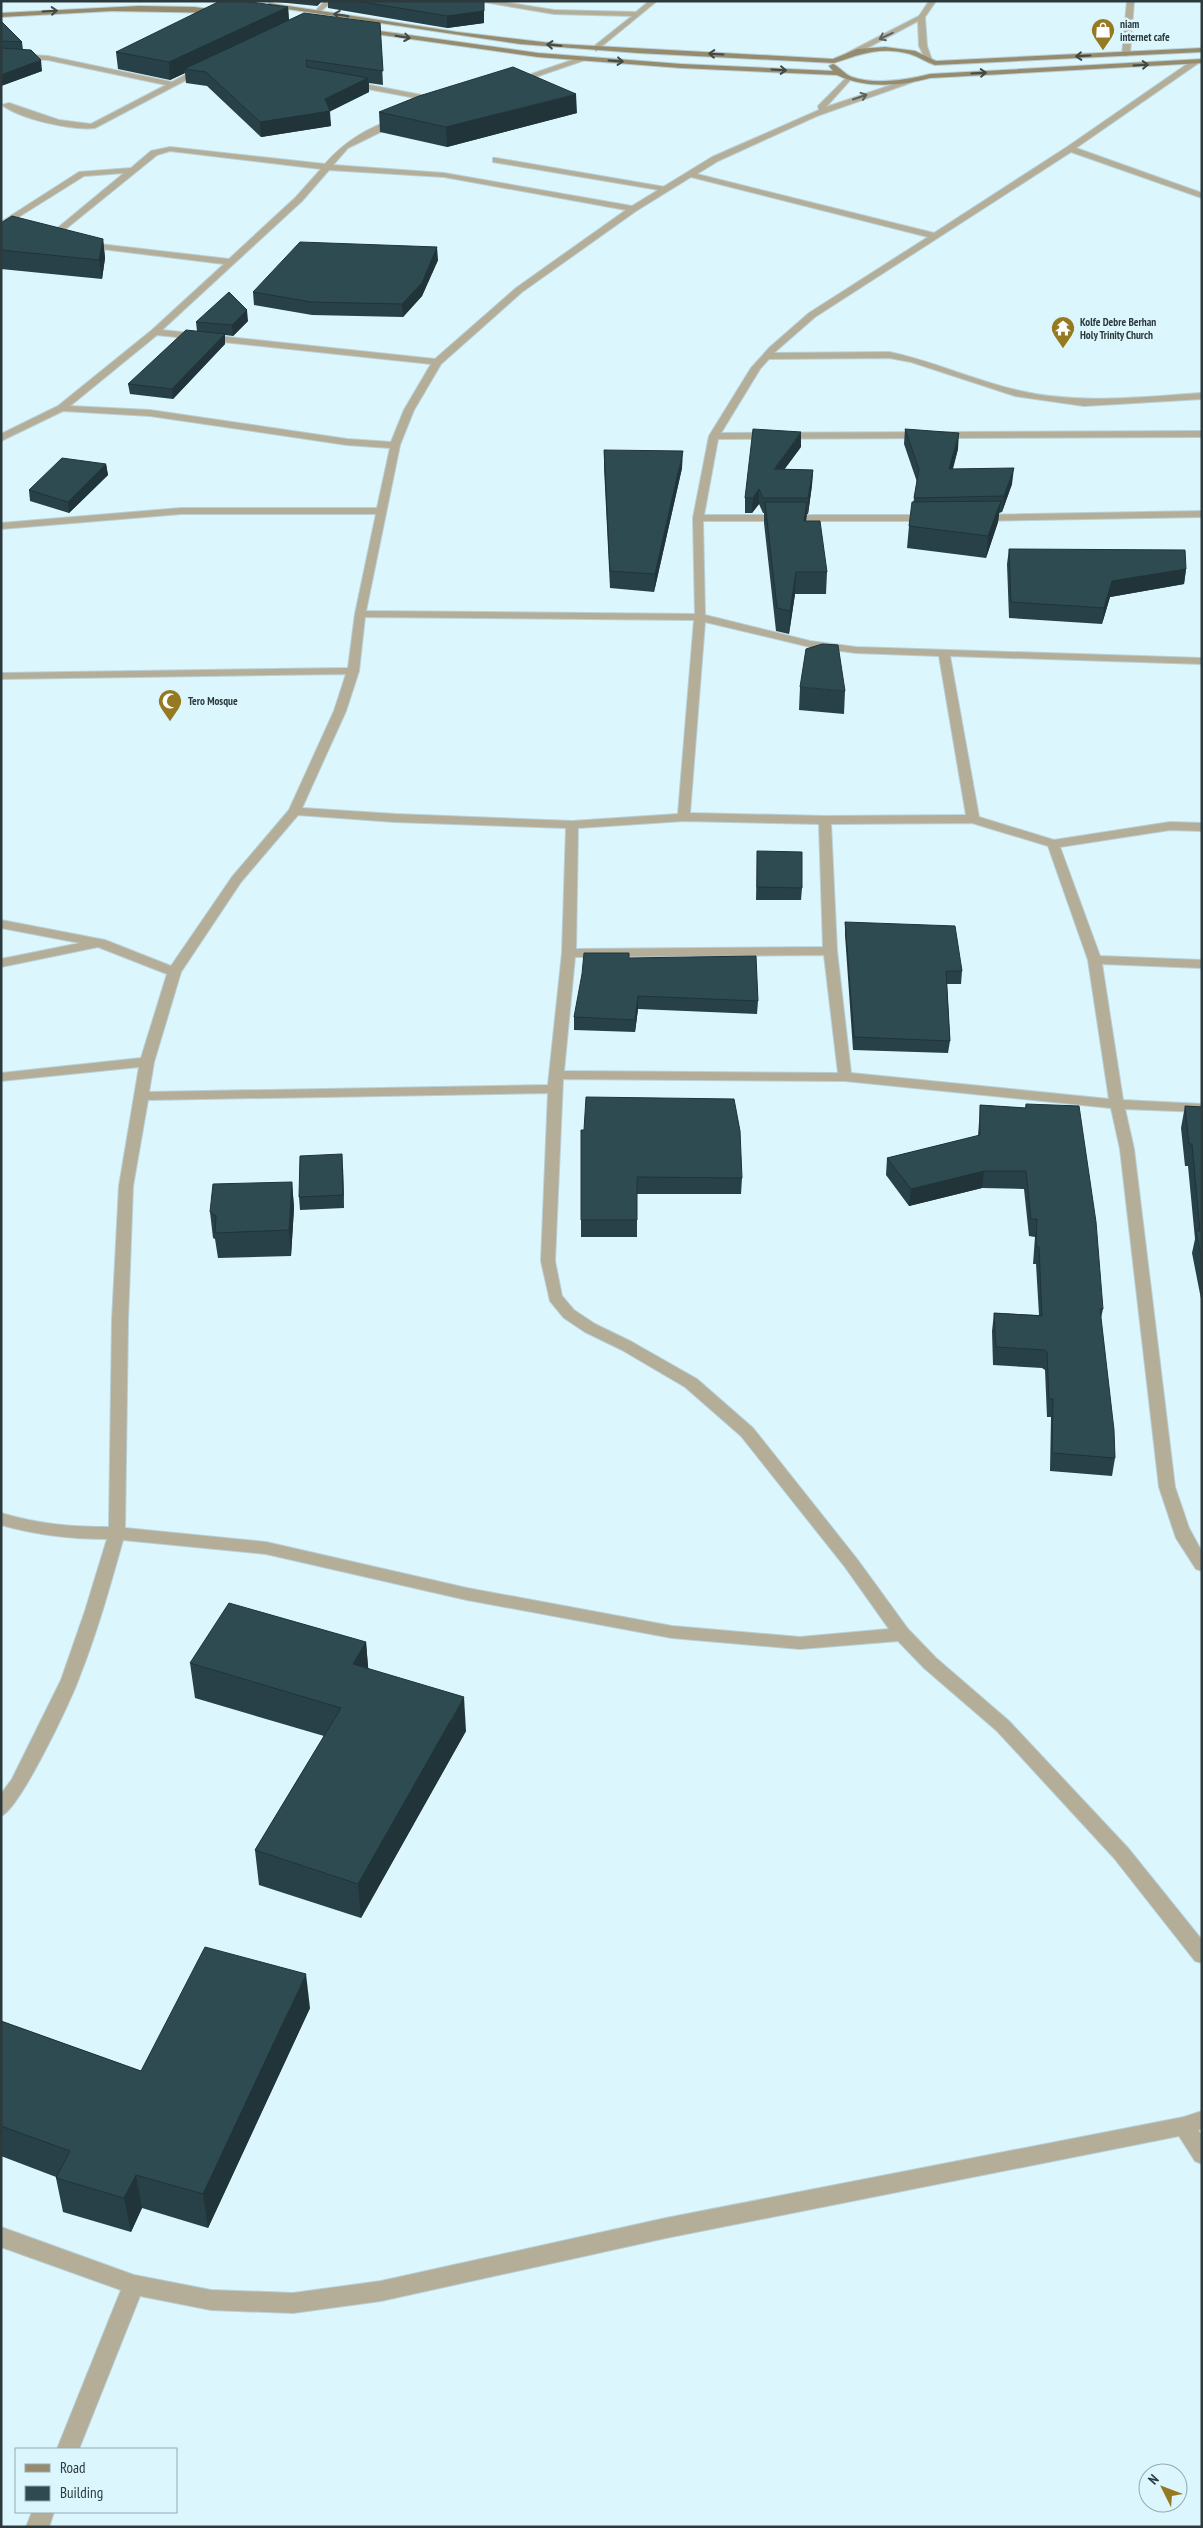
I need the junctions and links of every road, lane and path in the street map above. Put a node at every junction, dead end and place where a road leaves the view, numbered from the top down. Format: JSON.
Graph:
{"nodes":[{"id":1,"x":330,"y":1,"type":"edge"},
{"id":2,"x":481,"y":1,"type":"edge"},
{"id":3,"x":654,"y":1,"type":"edge"},
{"id":4,"x":933,"y":1,"type":"edge"},
{"id":5,"x":1131,"y":1,"type":"edge"},
{"id":6,"x":259,"y":4,"type":"edge"},
{"id":7,"x":319,"y":10,"type":"junction"},
{"id":8,"x":227,"y":12,"type":"edge"},
{"id":9,"x":636,"y":14,"type":"junction"},
{"id":10,"x":1,"y":15,"type":"edge"},
{"id":11,"x":921,"y":17,"type":"junction"},
{"id":12,"x":354,"y":29,"type":"edge"},
{"id":13,"x":596,"y":49,"type":"junction"},
{"id":14,"x":1202,"y":50,"type":"edge"},
{"id":15,"x":851,"y":53,"type":"junction"},
{"id":16,"x":1126,"y":54,"type":"junction"},
{"id":17,"x":1,"y":55,"type":"edge"},
{"id":18,"x":584,"y":59,"type":"junction"},
{"id":19,"x":932,"y":60,"type":"junction"},
{"id":20,"x":834,"y":61,"type":"junction"},
{"id":21,"x":1199,"y":62,"type":"edge"},
{"id":22,"x":213,"y":64,"type":"edge"},
{"id":23,"x":838,"y":73,"type":"junction"},
{"id":24,"x":930,"y":76,"type":"junction"},
{"id":25,"x":848,"y":78,"type":"junction"},
{"id":26,"x":341,"y":81,"type":"edge"},
{"id":27,"x":909,"y":82,"type":"junction"},
{"id":28,"x":508,"y":83,"type":"edge"},
{"id":29,"x":171,"y":84,"type":"junction"},
{"id":30,"x":6,"y":105,"type":"dead end"},
{"id":31,"x":433,"y":107,"type":"edge"},
{"id":32,"x":814,"y":114,"type":"junction"},
{"id":33,"x":410,"y":116,"type":"edge"},
{"id":34,"x":1070,"y":149,"type":"junction"},
{"id":35,"x":496,"y":160,"type":"dead end"},
{"id":36,"x":327,"y":167,"type":"junction"},
{"id":37,"x":133,"y":170,"type":"junction"},
{"id":38,"x":689,"y":174,"type":"junction"},
{"id":39,"x":665,"y":189,"type":"junction"},
{"id":40,"x":1202,"y":196,"type":"edge"},
{"id":41,"x":632,"y":208,"type":"junction"},
{"id":42,"x":1,"y":226,"type":"edge"},
{"id":43,"x":936,"y":236,"type":"junction"},
{"id":44,"x":68,"y":242,"type":"edge"},
{"id":45,"x":77,"y":243,"type":"edge"},
{"id":46,"x":232,"y":262,"type":"junction"},
{"id":47,"x":155,"y":332,"type":"junction"},
{"id":48,"x":768,"y":356,"type":"junction"},
{"id":49,"x":437,"y":362,"type":"junction"},
{"id":50,"x":1202,"y":396,"type":"edge"},
{"id":51,"x":61,"y":408,"type":"junction"},
{"id":52,"x":1202,"y":434,"type":"edge"},
{"id":53,"x":714,"y":436,"type":"junction"},
{"id":54,"x":1,"y":438,"type":"edge"},
{"id":55,"x":395,"y":445,"type":"junction"},
{"id":56,"x":383,"y":511,"type":"junction"},
{"id":57,"x":1202,"y":514,"type":"edge"},
{"id":58,"x":698,"y":518,"type":"junction"},
{"id":59,"x":943,"y":518,"type":"edge"},
{"id":60,"x":971,"y":518,"type":"edge"},
{"id":61,"x":1,"y":526,"type":"edge"},
{"id":62,"x":360,"y":614,"type":"junction"},
{"id":63,"x":700,"y":617,"type":"junction"},
{"id":64,"x":944,"y":654,"type":"junction"},
{"id":65,"x":1202,"y":661,"type":"edge"},
{"id":66,"x":353,"y":671,"type":"junction"},
{"id":67,"x":1,"y":676,"type":"edge"},
{"id":68,"x":295,"y":811,"type":"junction"},
{"id":69,"x":684,"y":816,"type":"junction"},
{"id":70,"x":973,"y":818,"type":"junction"},
{"id":71,"x":825,"y":820,"type":"junction"},
{"id":72,"x":572,"y":825,"type":"junction"},
{"id":73,"x":1202,"y":827,"type":"edge"},
{"id":74,"x":1053,"y":844,"type":"junction"},
{"id":75,"x":1,"y":924,"type":"edge"},
{"id":76,"x":100,"y":943,"type":"junction"},
{"id":77,"x":830,"y":951,"type":"junction"},
{"id":78,"x":569,"y":953,"type":"junction"},
{"id":79,"x":1095,"y":960,"type":"junction"},
{"id":80,"x":1,"y":963,"type":"edge"},
{"id":81,"x":1202,"y":964,"type":"edge"},
{"id":82,"x":174,"y":972,"type":"junction"},
{"id":83,"x":147,"y":1062,"type":"junction"},
{"id":84,"x":1,"y":1077,"type":"edge"},
{"id":85,"x":845,"y":1077,"type":"junction"},
{"id":86,"x":556,"y":1082,"type":"junction"},
{"id":87,"x":140,"y":1096,"type":"junction"},
{"id":88,"x":1117,"y":1104,"type":"junction"},
{"id":89,"x":1202,"y":1108,"type":"edge"},
{"id":90,"x":1,"y":1520,"type":"edge"},
{"id":91,"x":116,"y":1532,"type":"junction"},
{"id":92,"x":1202,"y":1565,"type":"edge"},
{"id":93,"x":902,"y":1634,"type":"junction"},
{"id":94,"x":1,"y":1809,"type":"edge"},
{"id":95,"x":1202,"y":1955,"type":"edge"},
{"id":96,"x":1193,"y":2123,"type":"edge"},
{"id":97,"x":1202,"y":2155,"type":"edge"},
{"id":98,"x":1,"y":2237,"type":"edge"},
{"id":99,"x":134,"y":2285,"type":"junction"},
{"id":100,"x":68,"y":2448,"type":"edge"},
{"id":101,"x":43,"y":2513,"type":"edge"},
{"id":102,"x":37,"y":2527,"type":"edge"}],
"edges":[{"from":1,"to":7,"type":"street"},
{"from":2,"to":9,"type":"street"},
{"from":3,"to":9,"type":"street"},
{"from":4,"to":11,"type":"street"},
{"from":5,"to":16,"type":"street"},
{"from":6,"to":7,"type":"main road"},
{"from":13,"to":7,"type":"main road","one_way":true},
{"from":10,"to":8,"type":"main road","one_way":true},
{"from":9,"to":13,"type":"street"},
{"from":11,"to":15,"type":"street","one_way":true},
{"from":11,"to":19,"type":"street"},
{"from":12,"to":18,"type":"main road","one_way":true},
{"from":20,"to":13,"type":"main road","one_way":true},
{"from":14,"to":16,"type":"main road"},
{"from":15,"to":19,"type":"main road"},
{"from":15,"to":20,"type":"main road"},
{"from":16,"to":19,"type":"main road","one_way":true},
{"from":17,"to":29,"type":"street"},
{"from":18,"to":23,"type":"main road","one_way":true},
{"from":18,"to":28,"type":"street"},
{"from":19,"to":24,"type":"main road"},
{"from":20,"to":23,"type":"main road"},
{"from":24,"to":21,"type":"main road","one_way":true},
{"from":21,"to":34,"type":"street"},
{"from":22,"to":29,"type":"street"},
{"from":23,"to":25,"type":"main road"},
{"from":24,"to":27,"type":"main road"},
{"from":25,"to":27,"type":"main road"},
{"from":25,"to":32,"type":"street"},
{"from":26,"to":31,"type":"street"},
{"from":32,"to":27,"type":"street","one_way":true},
{"from":29,"to":30,"type":"street"},
{"from":32,"to":38,"type":"street"},
{"from":33,"to":36,"type":"street"},
{"from":34,"to":40,"type":"street"},
{"from":34,"to":43,"type":"street"},
{"from":35,"to":39,"type":"street"},
{"from":36,"to":37,"type":"street"},
{"from":36,"to":41,"type":"street"},
{"from":36,"to":46,"type":"street"},
{"from":37,"to":42,"type":"street"},
{"from":37,"to":44,"type":"street"},
{"from":38,"to":39,"type":"street"},
{"from":38,"to":43,"type":"street"},
{"from":39,"to":41,"type":"street"},
{"from":41,"to":49,"type":"street"},
{"from":43,"to":48,"type":"street"},
{"from":45,"to":46,"type":"street"},
{"from":46,"to":47,"type":"street"},
{"from":47,"to":49,"type":"street"},
{"from":47,"to":51,"type":"street"},
{"from":48,"to":50,"type":"street"},
{"from":48,"to":53,"type":"street"},
{"from":49,"to":55,"type":"street"},
{"from":51,"to":54,"type":"street"},
{"from":51,"to":55,"type":"street"},
{"from":52,"to":53,"type":"street"},
{"from":53,"to":58,"type":"street"},
{"from":55,"to":56,"type":"street"},
{"from":56,"to":61,"type":"street"},
{"from":56,"to":62,"type":"street"},
{"from":57,"to":60,"type":"street"},
{"from":58,"to":59,"type":"street"},
{"from":58,"to":63,"type":"street"},
{"from":62,"to":63,"type":"street"},
{"from":62,"to":66,"type":"street"},
{"from":63,"to":64,"type":"street"},
{"from":63,"to":69,"type":"street"},
{"from":64,"to":65,"type":"street"},
{"from":64,"to":70,"type":"street"},
{"from":66,"to":67,"type":"street"},
{"from":66,"to":68,"type":"street"},
{"from":68,"to":72,"type":"street"},
{"from":68,"to":82,"type":"street"},
{"from":69,"to":71,"type":"street"},
{"from":69,"to":72,"type":"street"},
{"from":70,"to":71,"type":"street"},
{"from":70,"to":74,"type":"street"},
{"from":71,"to":77,"type":"street"},
{"from":72,"to":78,"type":"street"},
{"from":73,"to":74,"type":"street"},
{"from":74,"to":79,"type":"street"},
{"from":75,"to":76,"type":"street"},
{"from":76,"to":80,"type":"street"},
{"from":76,"to":82,"type":"street"},
{"from":77,"to":78,"type":"street"},
{"from":77,"to":85,"type":"street"},
{"from":78,"to":86,"type":"street"},
{"from":79,"to":81,"type":"street"},
{"from":79,"to":88,"type":"street"},
{"from":82,"to":83,"type":"street"},
{"from":83,"to":84,"type":"street"},
{"from":83,"to":87,"type":"street"},
{"from":85,"to":86,"type":"street"},
{"from":85,"to":88,"type":"street"},
{"from":86,"to":87,"type":"street"},
{"from":86,"to":93,"type":"street"},
{"from":87,"to":91,"type":"street"},
{"from":88,"to":89,"type":"street"},
{"from":88,"to":92,"type":"street"},
{"from":90,"to":91,"type":"street"},
{"from":91,"to":93,"type":"street"},
{"from":91,"to":94,"type":"street"},
{"from":93,"to":95,"type":"street"},
{"from":96,"to":97,"type":"street"},
{"from":96,"to":99,"type":"street"},
{"from":98,"to":99,"type":"street"},
{"from":99,"to":100,"type":"street"},
{"from":101,"to":102,"type":"street"}]}
